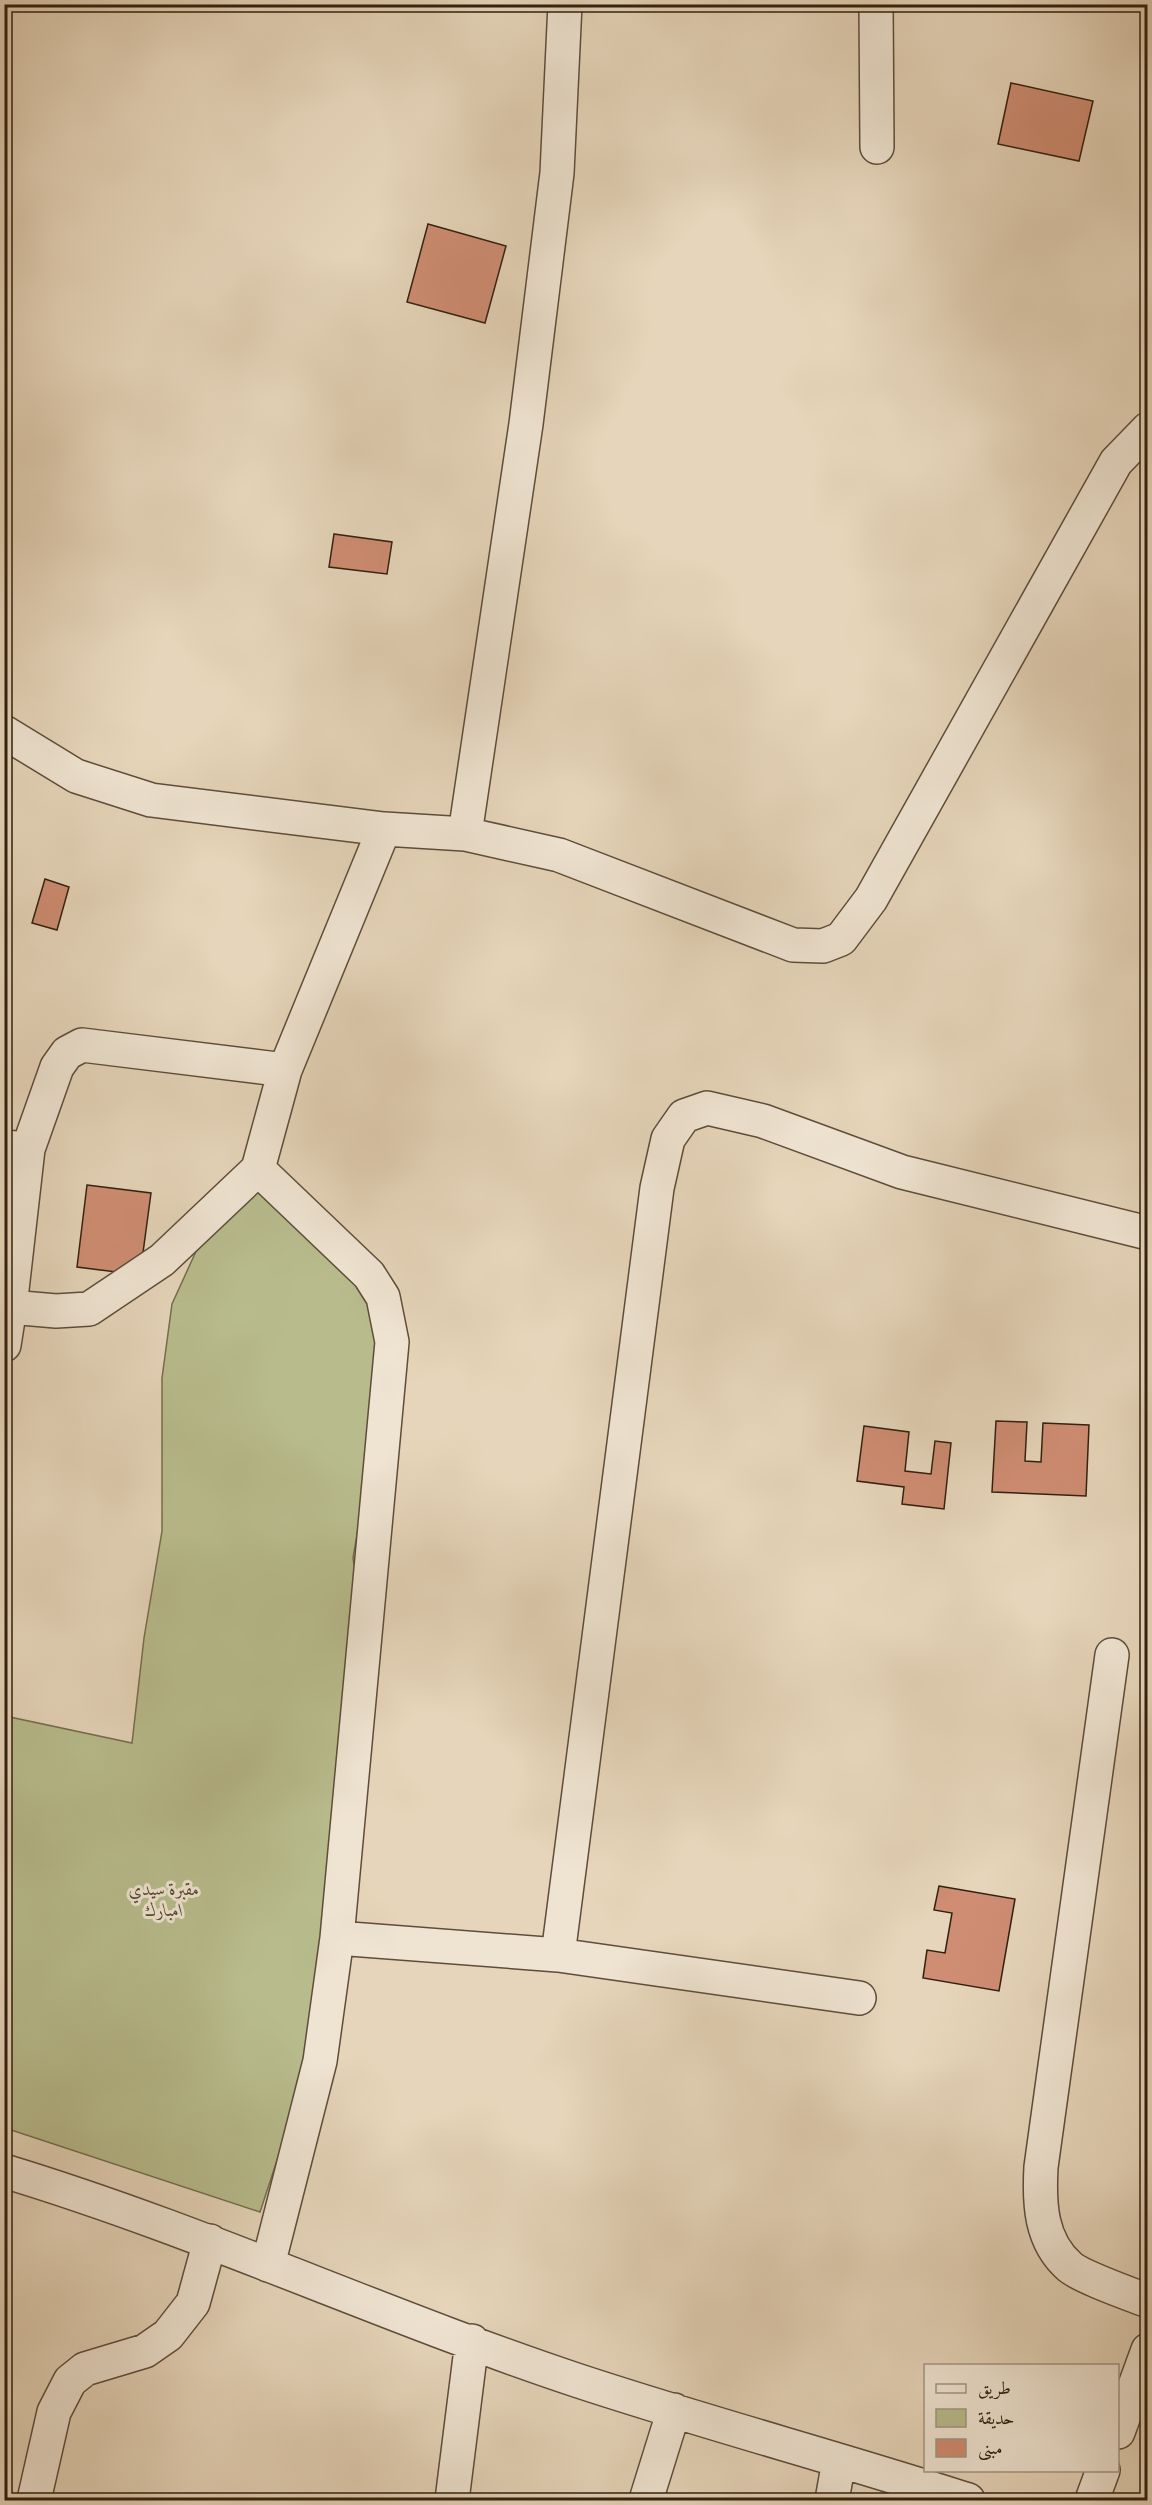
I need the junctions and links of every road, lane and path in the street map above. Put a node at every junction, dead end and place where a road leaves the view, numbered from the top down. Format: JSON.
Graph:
{"nodes":[{"id":1,"x":565,"y":4,"type":"edge"},
{"id":2,"x":876,"y":4,"type":"edge"},
{"id":3,"x":877,"y":147,"type":"dead end"},
{"id":4,"x":1148,"y":429,"type":"edge"},
{"id":5,"x":4,"y":732,"type":"edge"},
{"id":6,"x":384,"y":829,"type":"junction"},
{"id":7,"x":465,"y":834,"type":"junction"},
{"id":8,"x":285,"y":1070,"type":"junction"},
{"id":9,"x":16,"y":1148,"type":"edge"},
{"id":10,"x":258,"y":1169,"type":"junction"},
{"id":11,"x":1148,"y":1233,"type":"edge"},
{"id":12,"x":10,"y":1307,"type":"junction"},
{"id":13,"x":4,"y":1346,"type":"edge"},
{"id":14,"x":1112,"y":1655,"type":"dead end"},
{"id":15,"x":337,"y":1938,"type":"junction"},
{"id":16,"x":558,"y":1955,"type":"junction"},
{"id":17,"x":859,"y":1998,"type":"dead end"},
{"id":18,"x":4,"y":2171,"type":"edge"},
{"id":19,"x":210,"y":2241,"type":"junction"},
{"id":20,"x":268,"y":2265,"type":"junction"},
{"id":21,"x":1148,"y":2301,"type":"edge"},
{"id":22,"x":472,"y":2341,"type":"junction"},
{"id":23,"x":1148,"y":2350,"type":"edge"},
{"id":24,"x":674,"y":2410,"type":"junction"},
{"id":25,"x":1119,"y":2429,"type":"edge"},
{"id":26,"x":839,"y":2461,"type":"junction"},
{"id":27,"x":1102,"y":2472,"type":"edge"},
{"id":28,"x":34,"y":2500,"type":"edge"},
{"id":29,"x":452,"y":2500,"type":"edge"},
{"id":30,"x":646,"y":2500,"type":"edge"},
{"id":31,"x":832,"y":2500,"type":"edge"},
{"id":32,"x":968,"y":2500,"type":"edge"},
{"id":33,"x":1092,"y":2500,"type":"edge"}],
"edges":[{"from":1,"to":7,"type":"street"},
{"from":2,"to":3,"type":"street"},
{"from":4,"to":7,"type":"street"},
{"from":5,"to":6,"type":"street"},
{"from":6,"to":7,"type":"street"},
{"from":6,"to":8,"type":"street"},
{"from":8,"to":9,"type":"street"},
{"from":8,"to":10,"type":"street"},
{"from":9,"to":12,"type":"street"},
{"from":10,"to":12,"type":"street"},
{"from":10,"to":15,"type":"street"},
{"from":11,"to":16,"type":"street"},
{"from":12,"to":13,"type":"street"},
{"from":14,"to":21,"type":"street"},
{"from":15,"to":16,"type":"street"},
{"from":15,"to":20,"type":"street"},
{"from":16,"to":17,"type":"street"},
{"from":18,"to":19,"type":"street"},
{"from":19,"to":20,"type":"street"},
{"from":19,"to":28,"type":"street"},
{"from":20,"to":22,"type":"street"},
{"from":22,"to":24,"type":"street"},
{"from":22,"to":29,"type":"street"},
{"from":23,"to":25,"type":"street"},
{"from":24,"to":26,"type":"street"},
{"from":24,"to":30,"type":"street"},
{"from":26,"to":31,"type":"street"},
{"from":26,"to":32,"type":"street"},
{"from":27,"to":33,"type":"street"}]}
